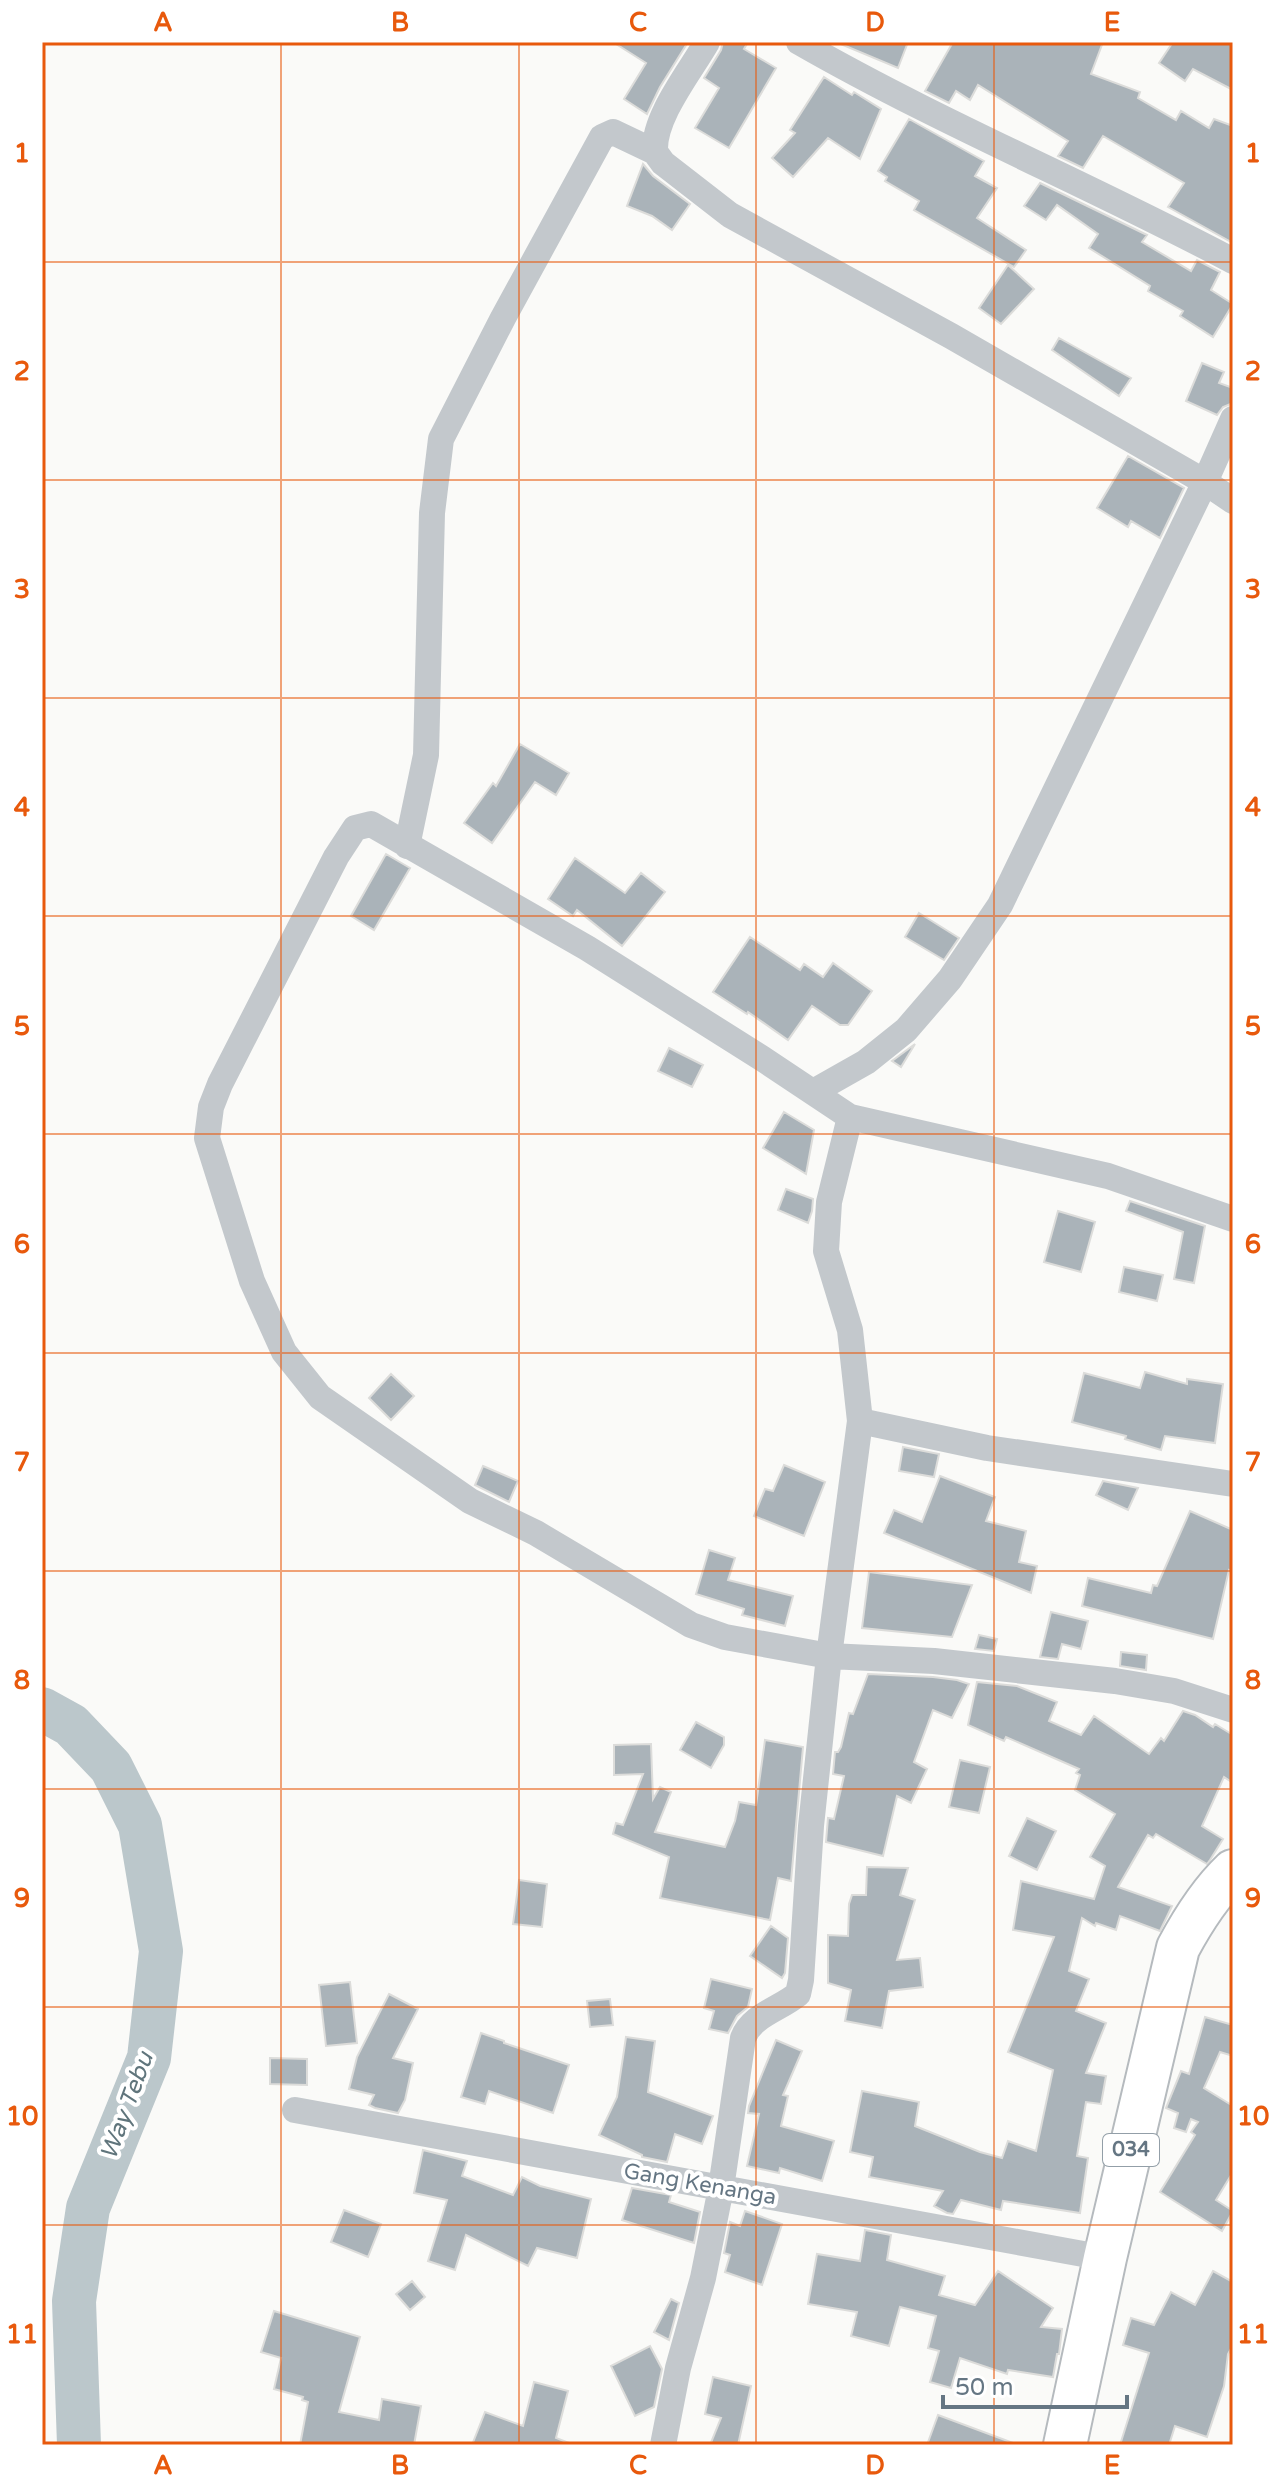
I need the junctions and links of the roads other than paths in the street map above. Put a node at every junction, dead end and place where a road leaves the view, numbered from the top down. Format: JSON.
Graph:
{"nodes":[{"id":1,"x":707,"y":42,"type":"edge"},
{"id":2,"x":799,"y":42,"type":"edge"},
{"id":3,"x":655,"y":152,"type":"junction"},
{"id":4,"x":1233,"y":261,"type":"edge"},
{"id":5,"x":1233,"y":419,"type":"edge"},
{"id":6,"x":1205,"y":482,"type":"junction"},
{"id":7,"x":1233,"y":501,"type":"edge"},
{"id":8,"x":407,"y":846,"type":"junction"},
{"id":9,"x":813,"y":1092,"type":"junction"},
{"id":10,"x":850,"y":1117,"type":"junction"},
{"id":11,"x":1233,"y":1219,"type":"edge"},
{"id":12,"x":860,"y":1421,"type":"junction"},
{"id":13,"x":1233,"y":1484,"type":"edge"},
{"id":14,"x":829,"y":1656,"type":"junction"},
{"id":15,"x":1233,"y":1710,"type":"edge"},
{"id":16,"x":1233,"y":1871,"type":"edge"},
{"id":17,"x":295,"y":2110,"type":"dead end"},
{"id":18,"x":721,"y":2188,"type":"junction"},
{"id":19,"x":1105,"y":2258,"type":"junction"},
{"id":20,"x":663,"y":2445,"type":"edge"},
{"id":21,"x":1065,"y":2445,"type":"edge"}],
"edges":[{"from":1,"to":3,"type":"street"},
{"from":2,"to":4,"type":"street"},
{"from":3,"to":6,"type":"street"},
{"from":3,"to":8,"type":"street"},
{"from":5,"to":6,"type":"street"},
{"from":6,"to":7,"type":"street"},
{"from":6,"to":9,"type":"street"},
{"from":8,"to":9,"type":"street"},
{"from":8,"to":14,"type":"street"},
{"from":9,"to":10,"type":"street"},
{"from":10,"to":11,"type":"street"},
{"from":10,"to":12,"type":"street"},
{"from":12,"to":13,"type":"street"},
{"from":12,"to":14,"type":"street"},
{"from":14,"to":15,"type":"street"},
{"from":14,"to":18,"type":"street"},
{"from":16,"to":19,"type":"main road","number":"034"},
{"from":17,"to":18,"type":"street","name":"Gang Kenanga"},
{"from":18,"to":19,"type":"street","name":"Gang Kenanga"},
{"from":18,"to":20,"type":"street"},
{"from":19,"to":21,"type":"main road","number":"034"}]}
